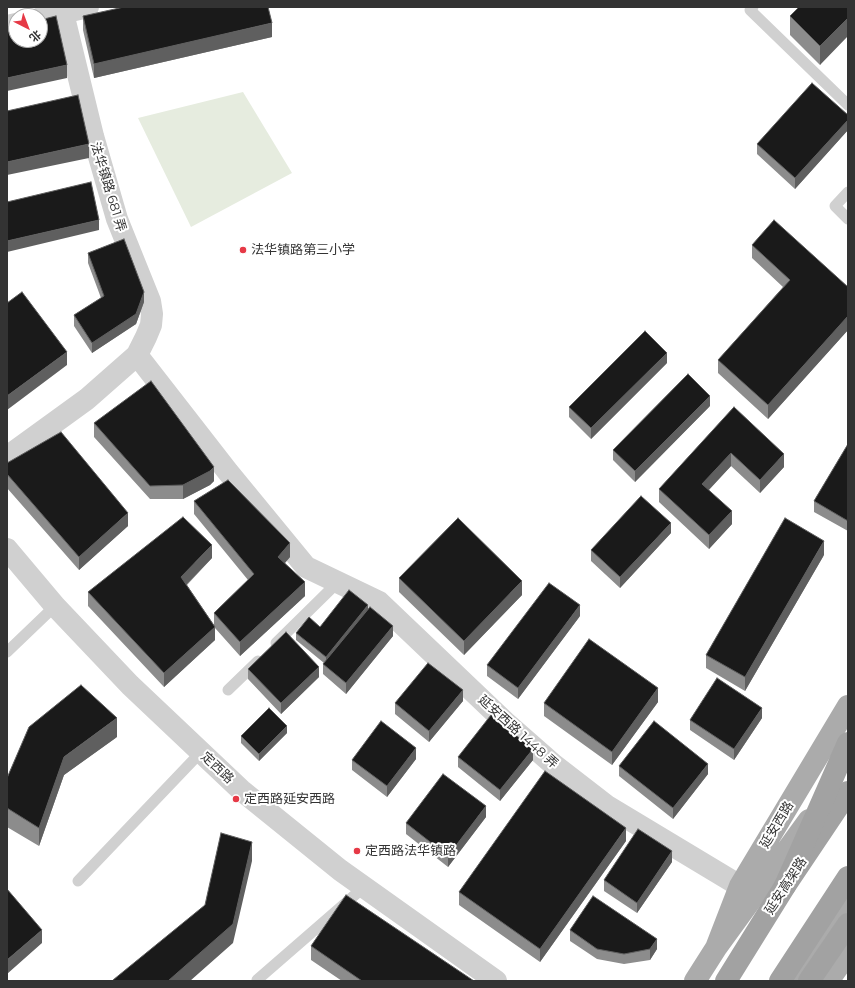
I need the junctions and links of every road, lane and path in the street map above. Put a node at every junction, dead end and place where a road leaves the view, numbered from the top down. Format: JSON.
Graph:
{"nodes":[{"id":1,"x":88,"y":7,"type":"edge"},
{"id":2,"x":753,"y":7,"type":"edge"},
{"id":3,"x":62,"y":13,"type":"junction"},
{"id":4,"x":48,"y":16,"type":"edge"},
{"id":5,"x":848,"y":105,"type":"edge"},
{"id":6,"x":848,"y":192,"type":"edge"},
{"id":7,"x":848,"y":219,"type":"edge"},
{"id":8,"x":136,"y":355,"type":"junction"},
{"id":9,"x":7,"y":457,"type":"edge"},
{"id":10,"x":7,"y":549,"type":"edge"},
{"id":11,"x":338,"y":582,"type":"junction"},
{"id":12,"x":55,"y":606,"type":"junction"},
{"id":13,"x":7,"y":652,"type":"edge"},
{"id":14,"x":228,"y":690,"type":"dead end"},
{"id":15,"x":848,"y":706,"type":"edge"},
{"id":16,"x":848,"y":743,"type":"edge"},
{"id":17,"x":201,"y":752,"type":"junction"},
{"id":18,"x":848,"y":766,"type":"edge"},
{"id":19,"x":848,"y":792,"type":"edge"},
{"id":20,"x":848,"y":877,"type":"edge"},
{"id":21,"x":78,"y":881,"type":"dead end"},
{"id":22,"x":740,"y":886,"type":"junction"},
{"id":23,"x":785,"y":886,"type":"junction"},
{"id":24,"x":364,"y":887,"type":"junction"},
{"id":25,"x":848,"y":899,"type":"edge"},
{"id":26,"x":848,"y":924,"type":"edge"},
{"id":27,"x":716,"y":948,"type":"junction"},
{"id":28,"x":848,"y":953,"type":"edge"},
{"id":29,"x":257,"y":981,"type":"edge"},
{"id":30,"x":496,"y":981,"type":"edge"},
{"id":31,"x":695,"y":981,"type":"edge"},
{"id":32,"x":726,"y":981,"type":"edge"},
{"id":33,"x":780,"y":981,"type":"edge"},
{"id":34,"x":793,"y":981,"type":"edge"},
{"id":35,"x":809,"y":981,"type":"edge"},
{"id":36,"x":828,"y":981,"type":"edge"}],
"edges":[{"from":1,"to":3,"type":"street"},
{"from":2,"to":5,"type":"lane"},
{"from":3,"to":4,"type":"street"},
{"from":3,"to":8,"type":"street","name":"法华镇路 681 弄"},
{"from":6,"to":7,"type":"lane"},
{"from":8,"to":9,"type":"street","name":"法华镇路 681 弄"},
{"from":8,"to":11,"type":"street","name":"延安西路 1448 弄"},
{"from":10,"to":12,"type":"street","name":"定西路"},
{"from":11,"to":14,"type":"lane"},
{"from":11,"to":22,"type":"street","name":"延安西路 1448 弄"},
{"from":12,"to":13,"type":"lane"},
{"from":12,"to":17,"type":"street","name":"定西路"},
{"from":15,"to":22,"type":"main road","name":"延安西路"},
{"from":16,"to":23,"type":"highway","bridge":true},
{"from":17,"to":21,"type":"lane"},
{"from":17,"to":24,"type":"street","name":"定西路"},
{"from":18,"to":27,"type":"main road","name":"延安西路"},
{"from":19,"to":23,"type":"highway","name":"延安高架路","bridge":true},
{"from":20,"to":33,"type":"highway"},
{"from":22,"to":27,"type":"main road","name":"延安西路"},
{"from":23,"to":32,"type":"highway","name":"延安高架路"},
{"from":24,"to":29,"type":"lane"},
{"from":24,"to":30,"type":"street","name":"定西路"},
{"from":25,"to":34,"type":"main road"},
{"from":26,"to":35,"type":"highway"},
{"from":27,"to":31,"type":"main road","name":"延安西路"},
{"from":28,"to":36,"type":"main road"}]}
